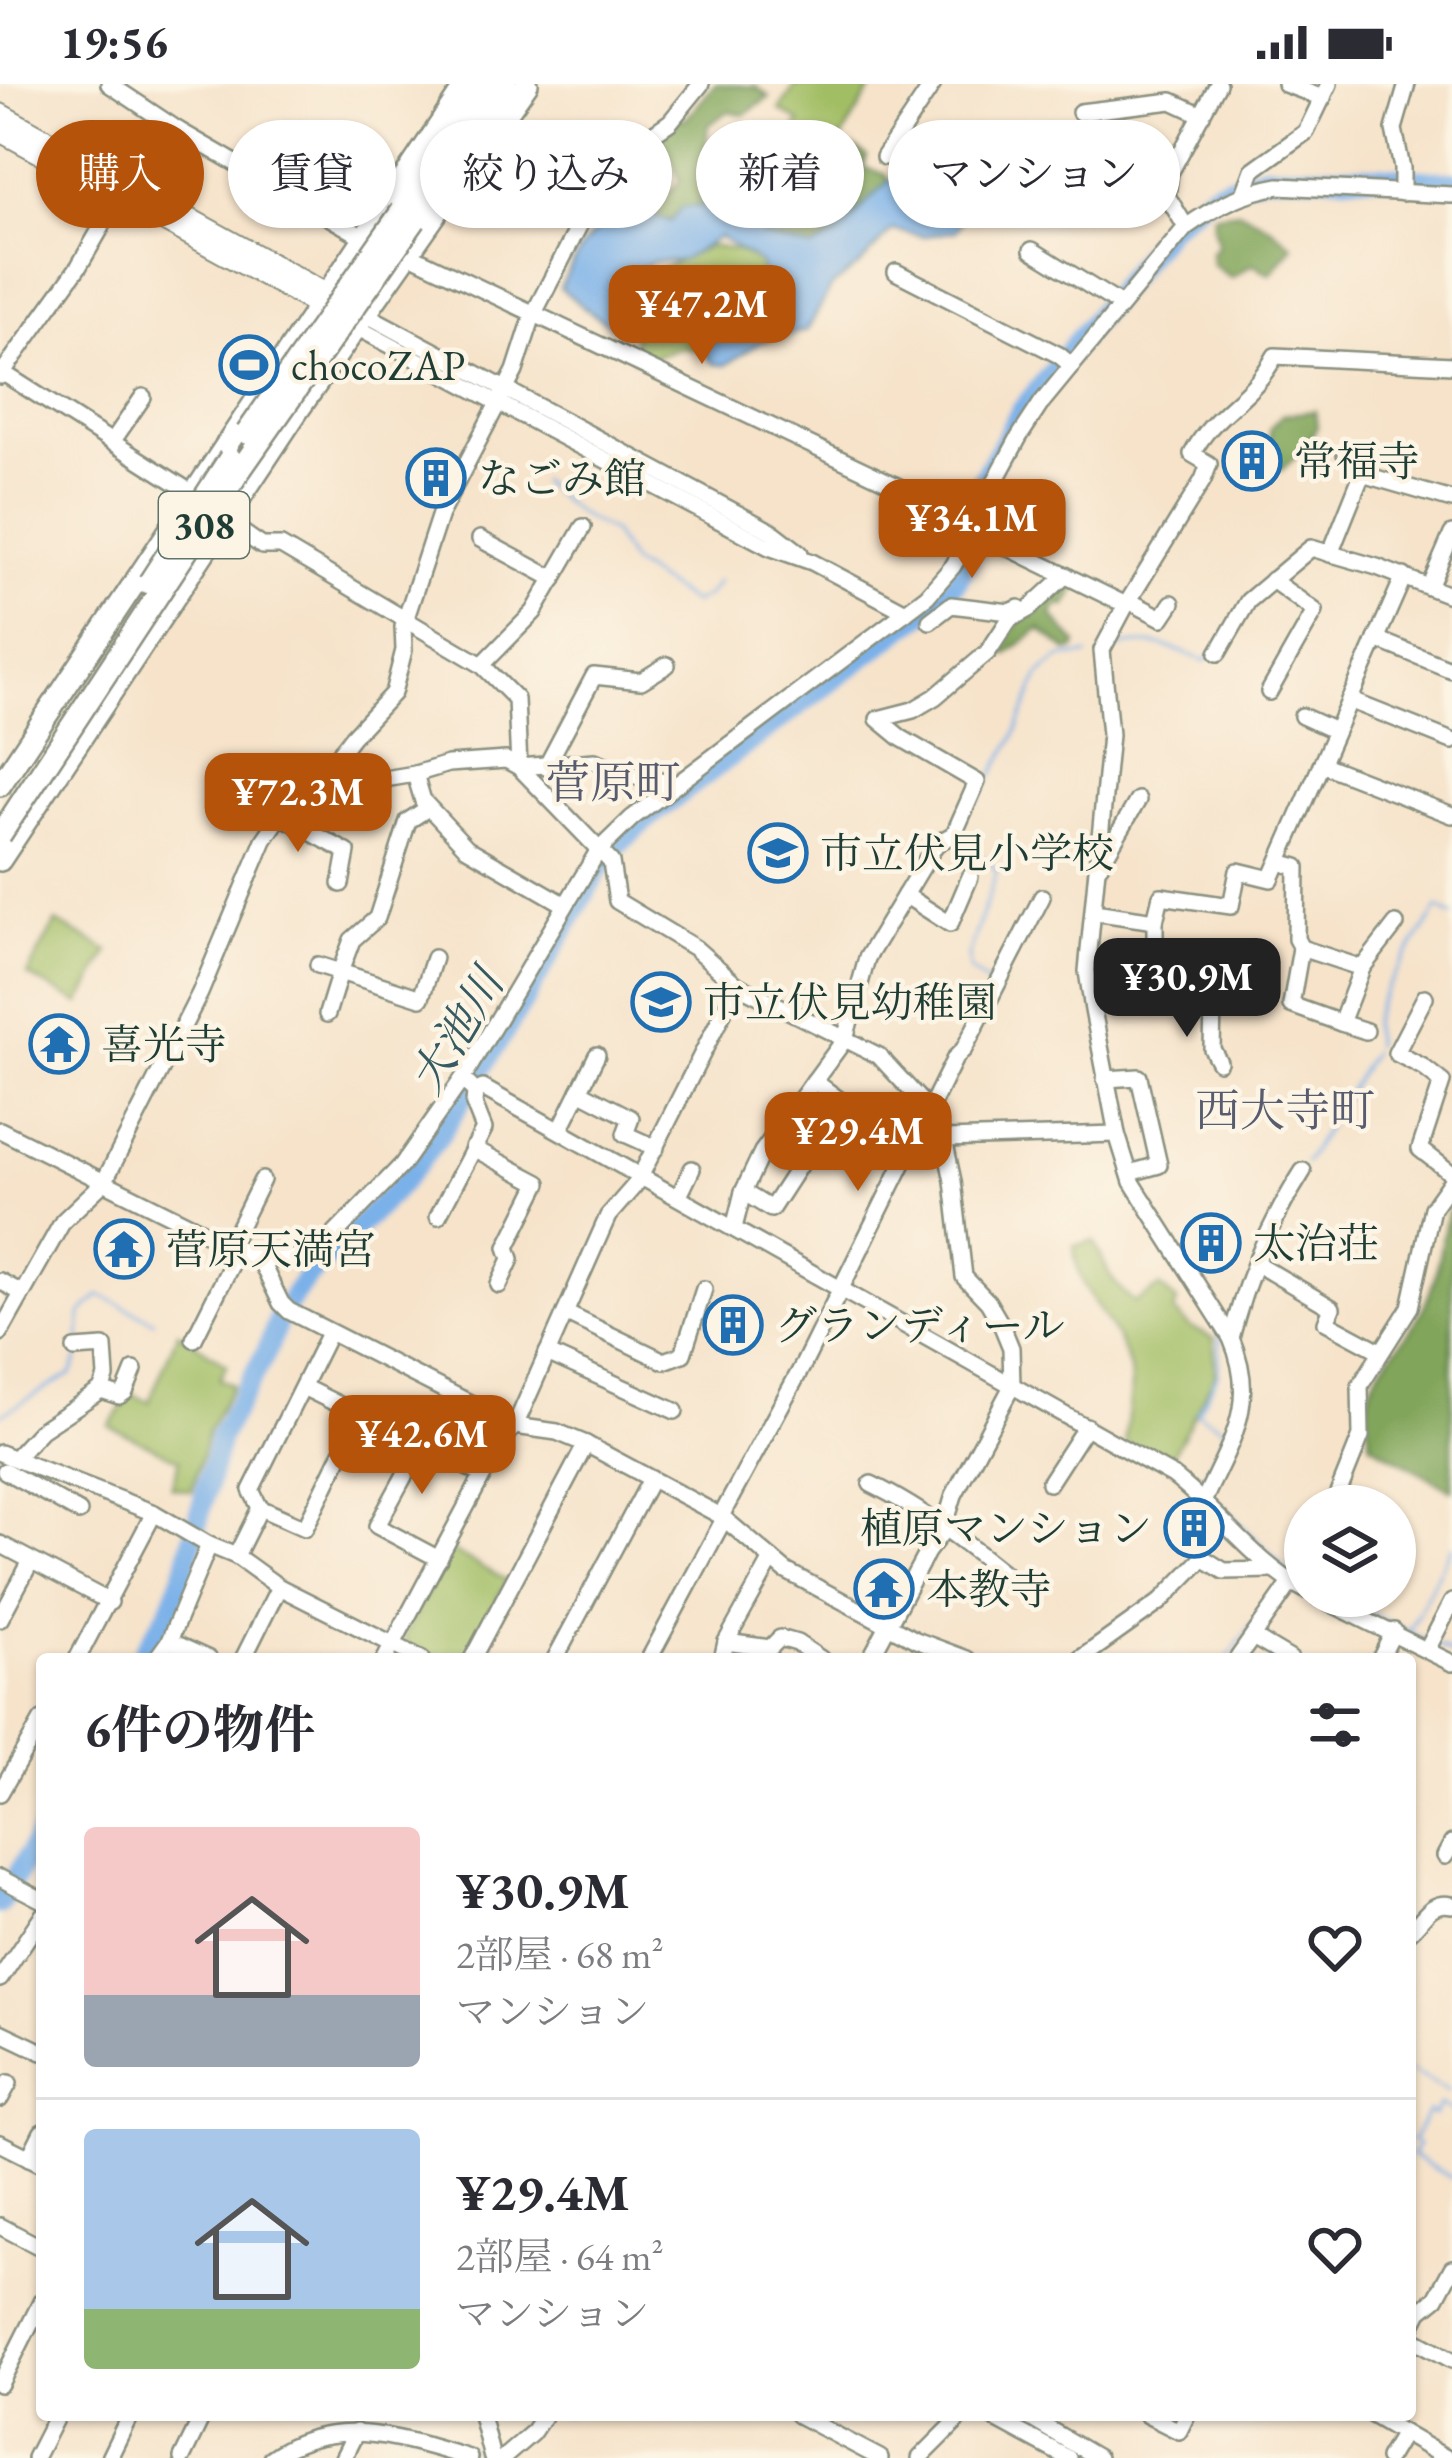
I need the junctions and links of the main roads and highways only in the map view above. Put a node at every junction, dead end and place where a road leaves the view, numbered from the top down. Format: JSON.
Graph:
{"nodes":[{"id":1,"x":466,"y":84,"type":"edge"},
{"id":2,"x":487,"y":84,"type":"edge"},
{"id":3,"x":506,"y":84,"type":"edge"},
{"id":4,"x":527,"y":84,"type":"edge"},
{"id":5,"x":0,"y":112,"type":"edge"},
{"id":6,"x":0,"y":132,"type":"edge"},
{"id":7,"x":36,"y":135,"type":"edge"},
{"id":8,"x":36,"y":149,"type":"edge"},
{"id":9,"x":408,"y":215,"type":"junction"},
{"id":10,"x":193,"y":228,"type":"edge"},
{"id":11,"x":323,"y":300,"type":"junction"},
{"id":12,"x":362,"y":322,"type":"junction"},
{"id":13,"x":0,"y":785,"type":"edge"},
{"id":14,"x":0,"y":809,"type":"edge"},
{"id":15,"x":0,"y":835,"type":"edge"},
{"id":16,"x":0,"y":860,"type":"edge"}],
"edges":[{"from":1,"to":11,"type":"highway","number":"308"},
{"from":2,"to":9,"type":"highway","number":"308"},
{"from":3,"to":9,"type":"highway","number":"308"},
{"from":4,"to":12,"type":"highway","number":"308"},
{"from":5,"to":7,"type":"main road"},
{"from":6,"to":8,"type":"main road"},
{"from":9,"to":14,"type":"highway","number":"308","bridge":true},
{"from":9,"to":15,"type":"highway","number":"308","bridge":true},
{"from":10,"to":11,"type":"main road"},
{"from":11,"to":12,"type":"main road"},
{"from":11,"to":13,"type":"highway","number":"308"},
{"from":12,"to":16,"type":"highway","number":"308"}]}
